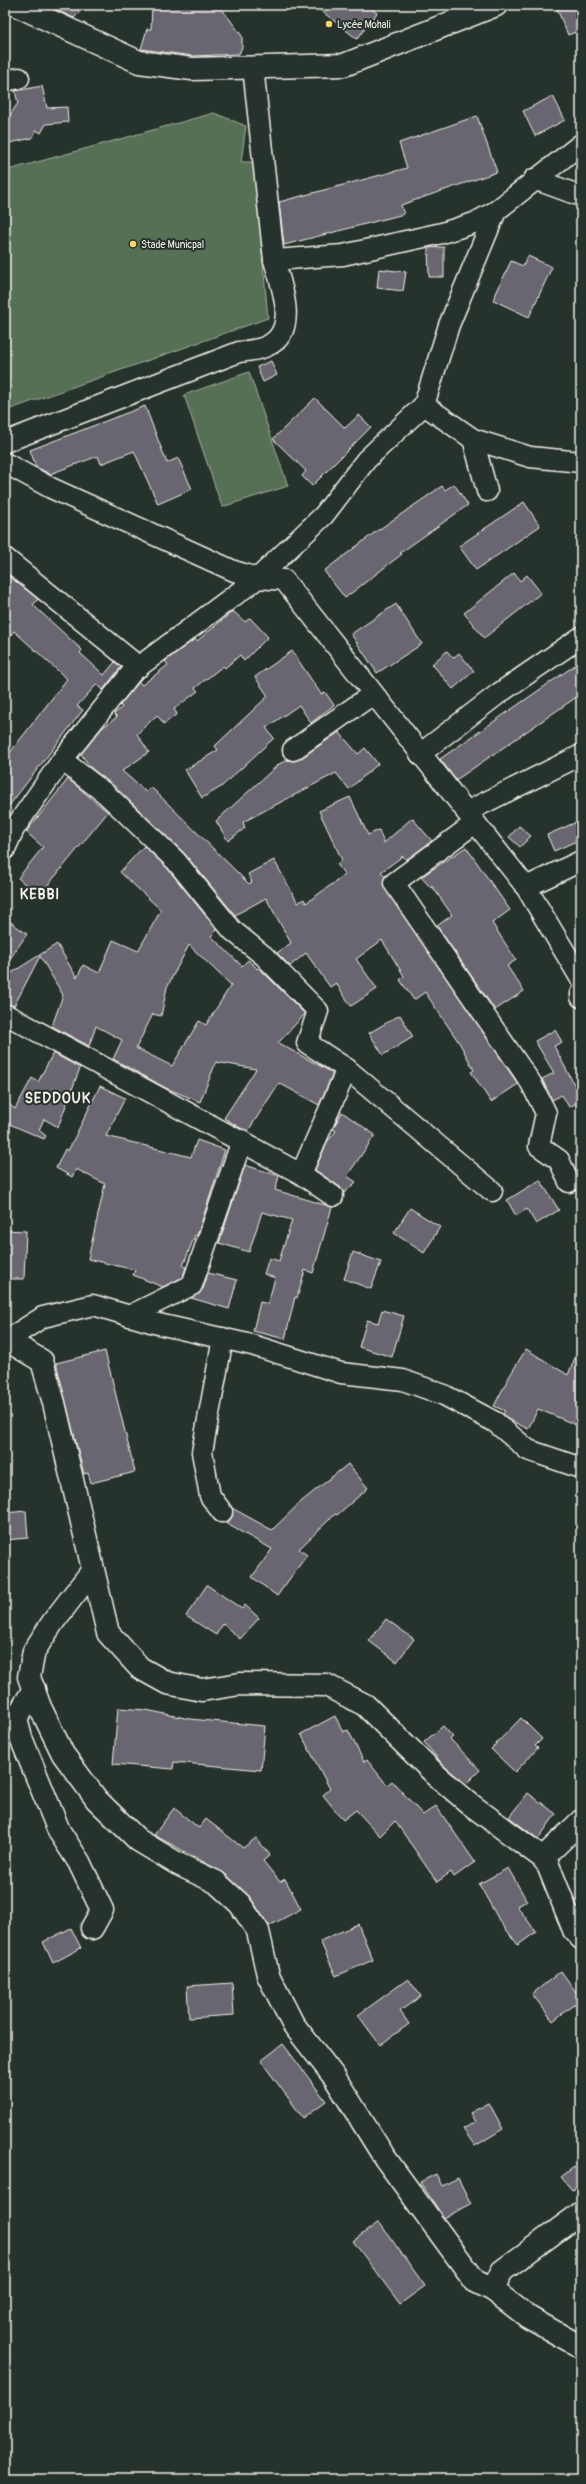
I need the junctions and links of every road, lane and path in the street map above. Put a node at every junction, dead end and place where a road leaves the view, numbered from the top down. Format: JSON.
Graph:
{"nodes":[{"id":1,"x":16,"y":5,"type":"edge"},
{"id":2,"x":496,"y":5,"type":"edge"},
{"id":3,"x":252,"y":67,"type":"junction"},
{"id":4,"x":581,"y":144,"type":"edge"},
{"id":5,"x":534,"y":179,"type":"junction"},
{"id":6,"x":581,"y":196,"type":"edge"},
{"id":7,"x":496,"y":211,"type":"junction"},
{"id":8,"x":274,"y":260,"type":"junction"},
{"id":9,"x":424,"y":405,"type":"junction"},
{"id":10,"x":473,"y":439,"type":"junction"},
{"id":11,"x":5,"y":442,"type":"edge"},
{"id":12,"x":581,"y":462,"type":"edge"},
{"id":13,"x":5,"y":463,"type":"edge"},
{"id":14,"x":486,"y":491,"type":"dead end"},
{"id":15,"x":5,"y":558,"type":"edge"},
{"id":16,"x":258,"y":578,"type":"junction"},
{"id":17,"x":581,"y":637,"type":"edge"},
{"id":18,"x":139,"y":667,"type":"junction"},
{"id":19,"x":373,"y":694,"type":"junction"},
{"id":20,"x":293,"y":750,"type":"dead end"},
{"id":21,"x":420,"y":754,"type":"junction"},
{"id":22,"x":581,"y":755,"type":"edge"},
{"id":23,"x":62,"y":760,"type":"junction"},
{"id":24,"x":470,"y":817,"type":"junction"},
{"id":25,"x":5,"y":849,"type":"edge"},
{"id":26,"x":581,"y":862,"type":"edge"},
{"id":27,"x":526,"y":887,"type":"junction"},
{"id":28,"x":581,"y":979,"type":"edge"},
{"id":29,"x":5,"y":1014,"type":"edge"},
{"id":30,"x":347,"y":1069,"type":"junction"},
{"id":31,"x":242,"y":1140,"type":"junction"},
{"id":32,"x":301,"y":1174,"type":"junction"},
{"id":33,"x":569,"y":1182,"type":"dead end"},
{"id":34,"x":492,"y":1191,"type":"dead end"},
{"id":35,"x":333,"y":1196,"type":"dead end"},
{"id":36,"x":129,"y":1316,"type":"junction"},
{"id":37,"x":222,"y":1338,"type":"junction"},
{"id":38,"x":6,"y":1339,"type":"edge"},
{"id":39,"x":581,"y":1468,"type":"edge"},
{"id":40,"x":222,"y":1512,"type":"dead end"},
{"id":41,"x":94,"y":1570,"type":"junction"},
{"id":42,"x":34,"y":1689,"type":"junction"},
{"id":43,"x":581,"y":1821,"type":"edge"},
{"id":44,"x":543,"y":1858,"type":"junction"},
{"id":45,"x":92,"y":1928,"type":"dead end"},
{"id":46,"x":581,"y":1938,"type":"edge"},
{"id":47,"x":581,"y":2213,"type":"edge"},
{"id":48,"x":493,"y":2290,"type":"junction"},
{"id":49,"x":581,"y":2348,"type":"edge"}],
"edges":[{"from":1,"to":3,"type":"street"},
{"from":2,"to":3,"type":"street"},
{"from":3,"to":8,"type":"street"},
{"from":4,"to":5,"type":"street"},
{"from":5,"to":6,"type":"street"},
{"from":5,"to":7,"type":"street"},
{"from":7,"to":8,"type":"street"},
{"from":7,"to":9,"type":"street"},
{"from":8,"to":11,"type":"street"},
{"from":9,"to":10,"type":"street"},
{"from":9,"to":16,"type":"street"},
{"from":10,"to":12,"type":"street"},
{"from":10,"to":14,"type":"street"},
{"from":13,"to":16,"type":"street"},
{"from":15,"to":18,"type":"street"},
{"from":16,"to":18,"type":"street"},
{"from":16,"to":19,"type":"street"},
{"from":17,"to":21,"type":"street"},
{"from":18,"to":23,"type":"street"},
{"from":19,"to":20,"type":"street"},
{"from":19,"to":21,"type":"street"},
{"from":21,"to":24,"type":"street"},
{"from":22,"to":24,"type":"street"},
{"from":23,"to":25,"type":"street"},
{"from":23,"to":30,"type":"street"},
{"from":24,"to":27,"type":"street"},
{"from":24,"to":33,"type":"street"},
{"from":26,"to":27,"type":"street"},
{"from":27,"to":28,"type":"street"},
{"from":29,"to":31,"type":"street"},
{"from":30,"to":32,"type":"street"},
{"from":30,"to":34,"type":"street"},
{"from":31,"to":32,"type":"street"},
{"from":31,"to":36,"type":"street"},
{"from":32,"to":35,"type":"street"},
{"from":36,"to":37,"type":"street"},
{"from":36,"to":38,"type":"street"},
{"from":37,"to":39,"type":"street"},
{"from":37,"to":40,"type":"street"},
{"from":38,"to":41,"type":"street"},
{"from":41,"to":42,"type":"street"},
{"from":41,"to":44,"type":"street"},
{"from":42,"to":45,"type":"street"},
{"from":42,"to":48,"type":"street"},
{"from":43,"to":44,"type":"street"},
{"from":44,"to":46,"type":"street"},
{"from":47,"to":48,"type":"street"},
{"from":48,"to":49,"type":"street"}]}
